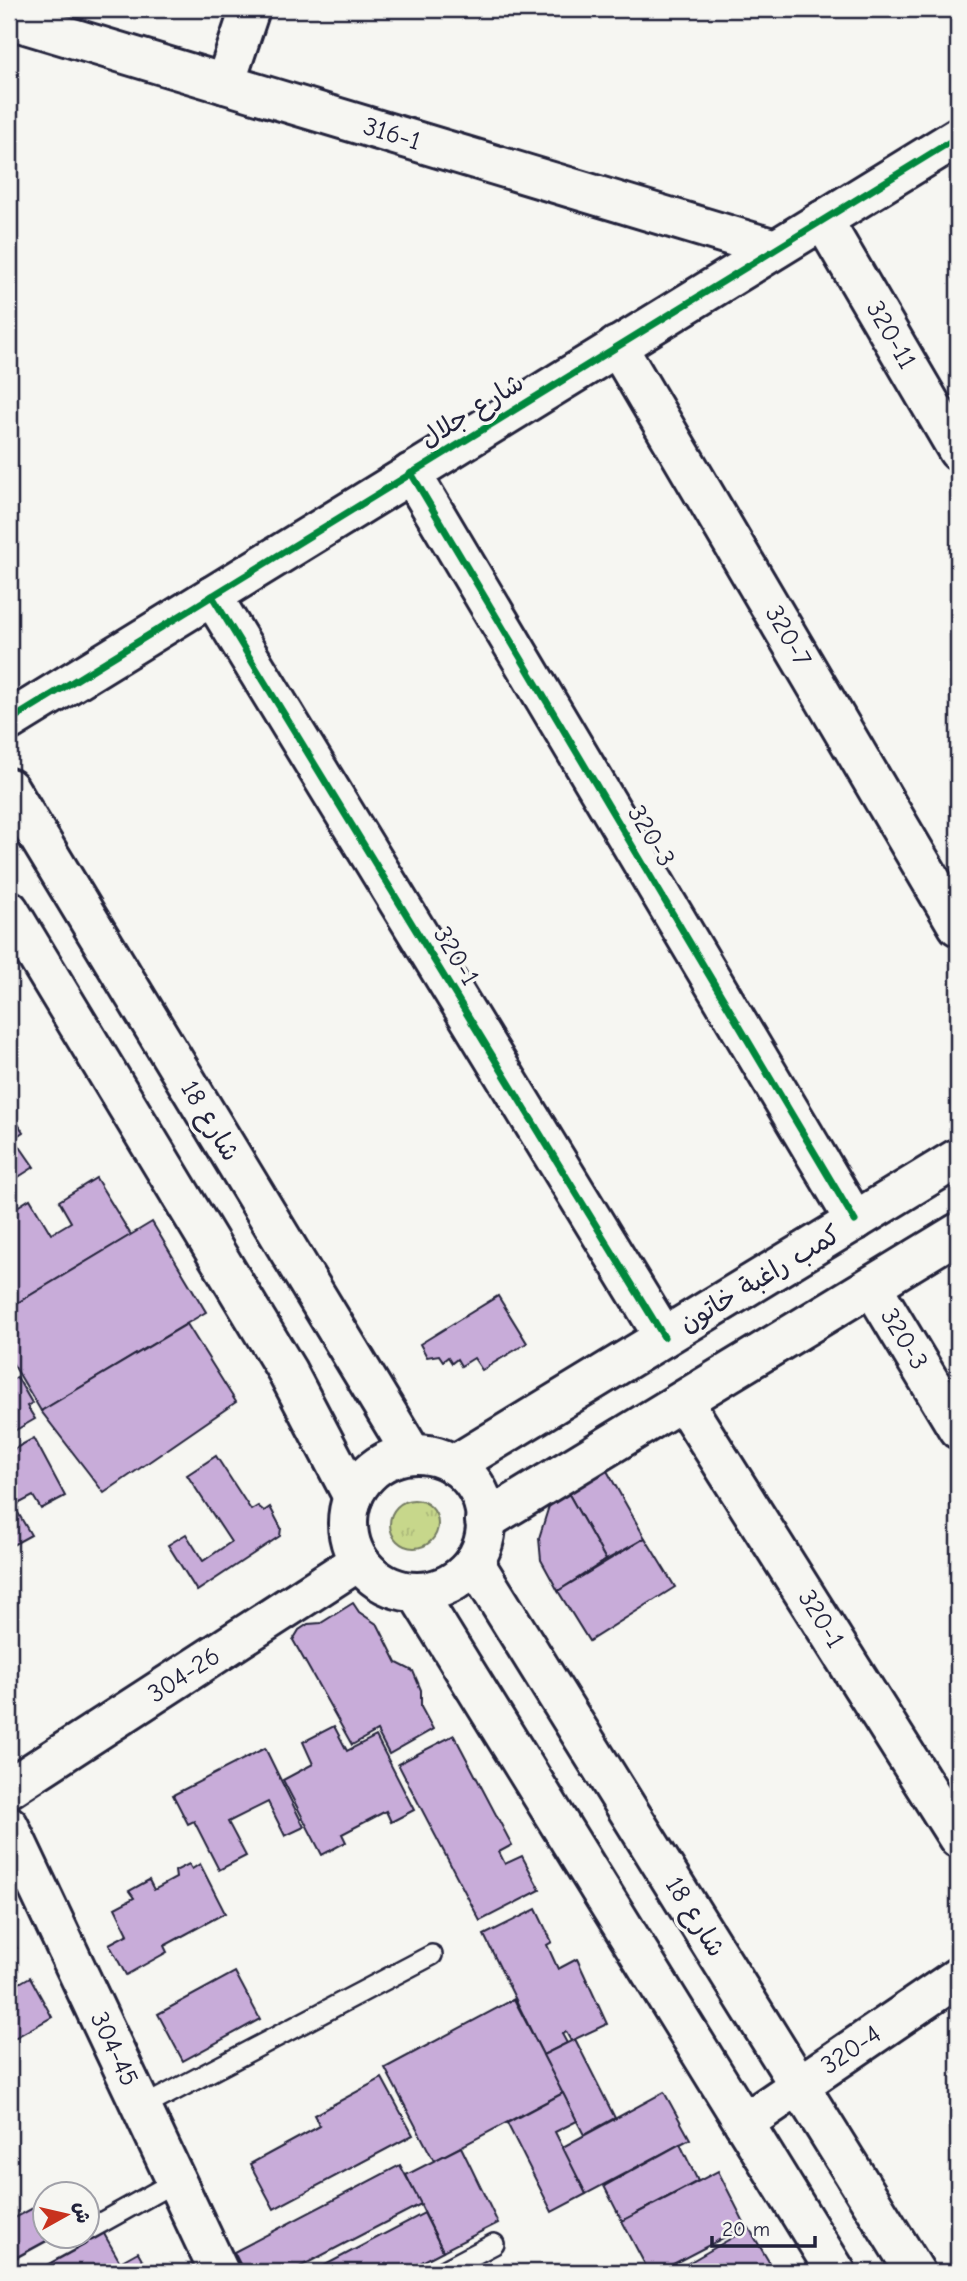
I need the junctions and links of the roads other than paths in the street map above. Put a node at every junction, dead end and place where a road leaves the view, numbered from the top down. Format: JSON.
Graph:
{"nodes":[{"id":1,"x":250,"y":9,"type":"edge"},
{"id":2,"x":9,"y":19,"type":"edge"},
{"id":3,"x":225,"y":84,"type":"junction"},
{"id":4,"x":955,"y":146,"type":"edge"},
{"id":5,"x":823,"y":220,"type":"junction"},
{"id":6,"x":775,"y":249,"type":"junction"},
{"id":7,"x":617,"y":346,"type":"junction"},
{"id":8,"x":958,"y":451,"type":"edge"},
{"id":9,"x":411,"y":473,"type":"junction"},
{"id":10,"x":212,"y":596,"type":"junction"},
{"id":11,"x":9,"y":721,"type":"edge"},
{"id":12,"x":9,"y":788,"type":"edge"},
{"id":13,"x":9,"y":910,"type":"edge"},
{"id":14,"x":958,"y":926,"type":"edge"},
{"id":15,"x":958,"y":1158,"type":"edge"},
{"id":16,"x":855,"y":1221,"type":"junction"},
{"id":17,"x":958,"y":1233,"type":"edge"},
{"id":18,"x":872,"y":1286,"type":"junction"},
{"id":19,"x":664,"y":1338,"type":"junction"},
{"id":20,"x":683,"y":1401,"type":"junction"},
{"id":21,"x":958,"y":1429,"type":"edge"},
{"id":22,"x":412,"y":1454,"type":"junction"},
{"id":23,"x":454,"y":1465,"type":"junction"},
{"id":24,"x":353,"y":1497,"type":"junction"},
{"id":25,"x":485,"y":1521,"type":"junction"},
{"id":26,"x":359,"y":1561,"type":"junction"},
{"id":27,"x":474,"y":1562,"type":"junction"},
{"id":28,"x":417,"y":1593,"type":"junction"},
{"id":29,"x":9,"y":1788,"type":"edge"},
{"id":30,"x":9,"y":1826,"type":"edge"},
{"id":31,"x":958,"y":1838,"type":"edge"},
{"id":32,"x":432,"y":1955,"type":"dead end"},
{"id":33,"x":958,"y":1977,"type":"edge"},
{"id":34,"x":799,"y":2085,"type":"junction"},
{"id":35,"x":141,"y":2108,"type":"junction"},
{"id":36,"x":744,"y":2123,"type":"junction"},
{"id":37,"x":176,"y":2181,"type":"junction"},
{"id":38,"x":102,"y":2222,"type":"edge"},
{"id":39,"x":494,"y":2244,"type":"dead end"},
{"id":40,"x":51,"y":2250,"type":"edge"},
{"id":41,"x":12,"y":2272,"type":"edge"},
{"id":42,"x":219,"y":2272,"type":"edge"},
{"id":43,"x":441,"y":2272,"type":"edge"},
{"id":44,"x":836,"y":2272,"type":"edge"},
{"id":45,"x":915,"y":2272,"type":"edge"}],
"edges":[{"from":1,"to":3,"type":"street"},
{"from":2,"to":3,"type":"street","name":"316-1"},
{"from":3,"to":6,"type":"street","name":"316-1"},
{"from":4,"to":5,"type":"street","name":"شارع جلال"},
{"from":5,"to":6,"type":"street","name":"شارع جلال"},
{"from":5,"to":8,"type":"street","name":"320-11"},
{"from":6,"to":7,"type":"street","name":"شارع جلال"},
{"from":7,"to":9,"type":"street","name":"شارع جلال"},
{"from":7,"to":14,"type":"street","name":"320-7"},
{"from":9,"to":10,"type":"street","name":"شارع جلال"},
{"from":9,"to":16,"type":"street","name":"320-3"},
{"from":10,"to":11,"type":"street","name":"شارع جلال"},
{"from":10,"to":19,"type":"street","name":"320-1"},
{"from":12,"to":22,"type":"street","name":"شارع 18"},
{"from":13,"to":24,"type":"street"},
{"from":15,"to":16,"type":"street","name":"كمب راغبة خاتون"},
{"from":16,"to":19,"type":"street","name":"كمب راغبة خاتون"},
{"from":17,"to":18,"type":"street"},
{"from":18,"to":20,"type":"street"},
{"from":18,"to":21,"type":"street","name":"320-3"},
{"from":19,"to":23,"type":"street","name":"كمب راغبة خاتون"},
{"from":20,"to":25,"type":"street"},
{"from":20,"to":31,"type":"street","name":"320-1"},
{"from":22,"to":23,"type":"street"},
{"from":22,"to":24,"type":"street"},
{"from":23,"to":25,"type":"street"},
{"from":24,"to":26,"type":"street"},
{"from":25,"to":27,"type":"street"},
{"from":26,"to":28,"type":"street"},
{"from":26,"to":29,"type":"street","name":"304-26"},
{"from":27,"to":28,"type":"street"},
{"from":27,"to":34,"type":"street","name":"شارع 18"},
{"from":28,"to":36,"type":"street"},
{"from":30,"to":35,"type":"street","name":"304-45"},
{"from":32,"to":35,"type":"lane"},
{"from":33,"to":34,"type":"street","name":"320-4"},
{"from":34,"to":36,"type":"street","name":"320-4"},
{"from":34,"to":45,"type":"street","name":"شارع 18"},
{"from":35,"to":37,"type":"street","name":"304-45"},
{"from":36,"to":44,"type":"street"},
{"from":37,"to":38,"type":"lane"},
{"from":37,"to":42,"type":"street","name":"304-45"},
{"from":39,"to":43,"type":"lane"},
{"from":40,"to":41,"type":"lane"}]}
